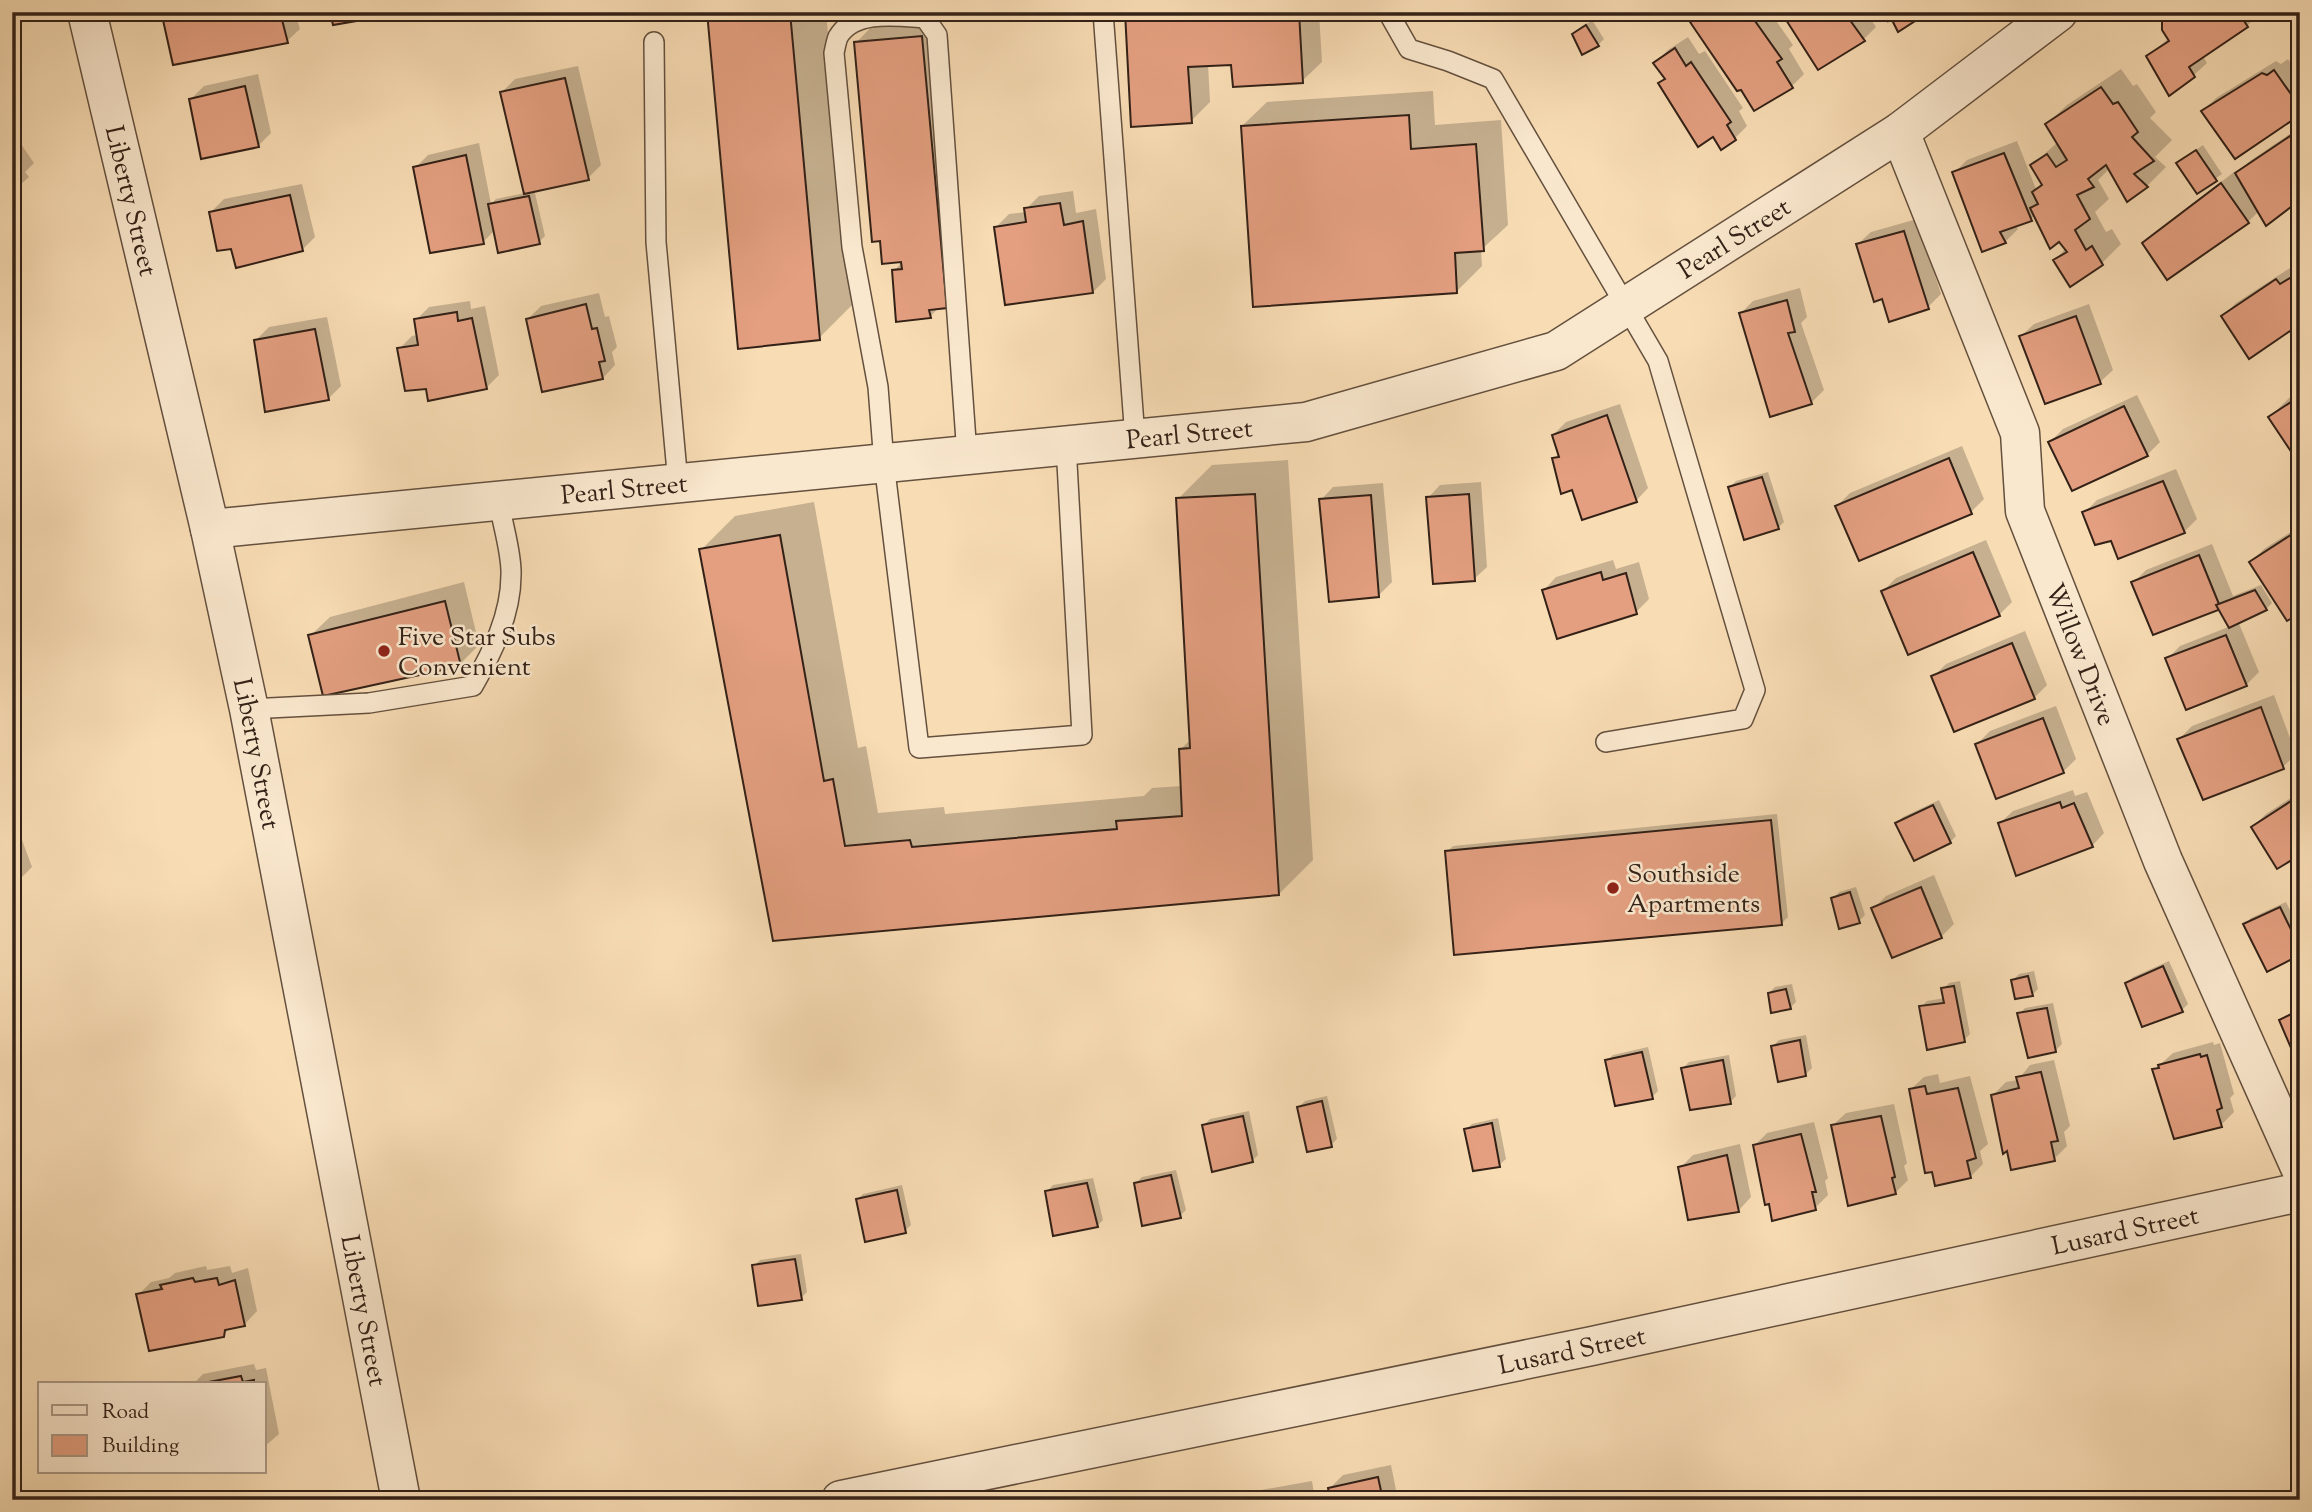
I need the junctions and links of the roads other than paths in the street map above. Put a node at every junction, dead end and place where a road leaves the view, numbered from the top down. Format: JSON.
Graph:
{"nodes":[{"id":1,"x":87,"y":12,"type":"edge"},
{"id":2,"x":1103,"y":12,"type":"edge"},
{"id":3,"x":1388,"y":12,"type":"edge"},
{"id":4,"x":2058,"y":12,"type":"edge"},
{"id":5,"x":654,"y":42,"type":"dead end"},
{"id":6,"x":1900,"y":132,"type":"junction"},
{"id":7,"x":1626,"y":307,"type":"junction"},
{"id":8,"x":1135,"y":438,"type":"junction"},
{"id":9,"x":1066,"y":445,"type":"junction"},
{"id":10,"x":967,"y":454,"type":"junction"},
{"id":11,"x":884,"y":463,"type":"junction"},
{"id":12,"x":678,"y":483,"type":"junction"},
{"id":13,"x":499,"y":501,"type":"junction"},
{"id":14,"x":210,"y":529,"type":"junction"},
{"id":15,"x":249,"y":709,"type":"junction"},
{"id":16,"x":1606,"y":741,"type":"dead end"},
{"id":17,"x":2300,"y":1167,"type":"edge"},
{"id":18,"x":2300,"y":1192,"type":"edge"},
{"id":19,"x":401,"y":1500,"type":"edge"},
{"id":20,"x":841,"y":1500,"type":"edge"}],
"edges":[{"from":1,"to":14,"type":"street","name":"Liberty Street"},
{"from":2,"to":8,"type":"lane"},
{"from":3,"to":7,"type":"lane"},
{"from":4,"to":6,"type":"street","name":"Pearl Street"},
{"from":5,"to":12,"type":"lane"},
{"from":6,"to":7,"type":"street","name":"Pearl Street"},
{"from":6,"to":17,"type":"street","name":"Willow Drive"},
{"from":7,"to":8,"type":"street","name":"Pearl Street"},
{"from":7,"to":16,"type":"lane"},
{"from":8,"to":9,"type":"street","name":"Pearl Street"},
{"from":9,"to":10,"type":"street","name":"Pearl Street"},
{"from":9,"to":11,"type":"lane"},
{"from":10,"to":11,"type":"street","name":"Pearl Street"},
{"from":10,"to":11,"type":"lane"},
{"from":11,"to":12,"type":"street","name":"Pearl Street"},
{"from":12,"to":13,"type":"street","name":"Pearl Street"},
{"from":13,"to":14,"type":"street","name":"Pearl Street"},
{"from":13,"to":15,"type":"lane"},
{"from":14,"to":15,"type":"street","name":"Liberty Street"},
{"from":15,"to":19,"type":"street","name":"Liberty Street"},
{"from":18,"to":20,"type":"street","name":"Lusard Street"}]}
